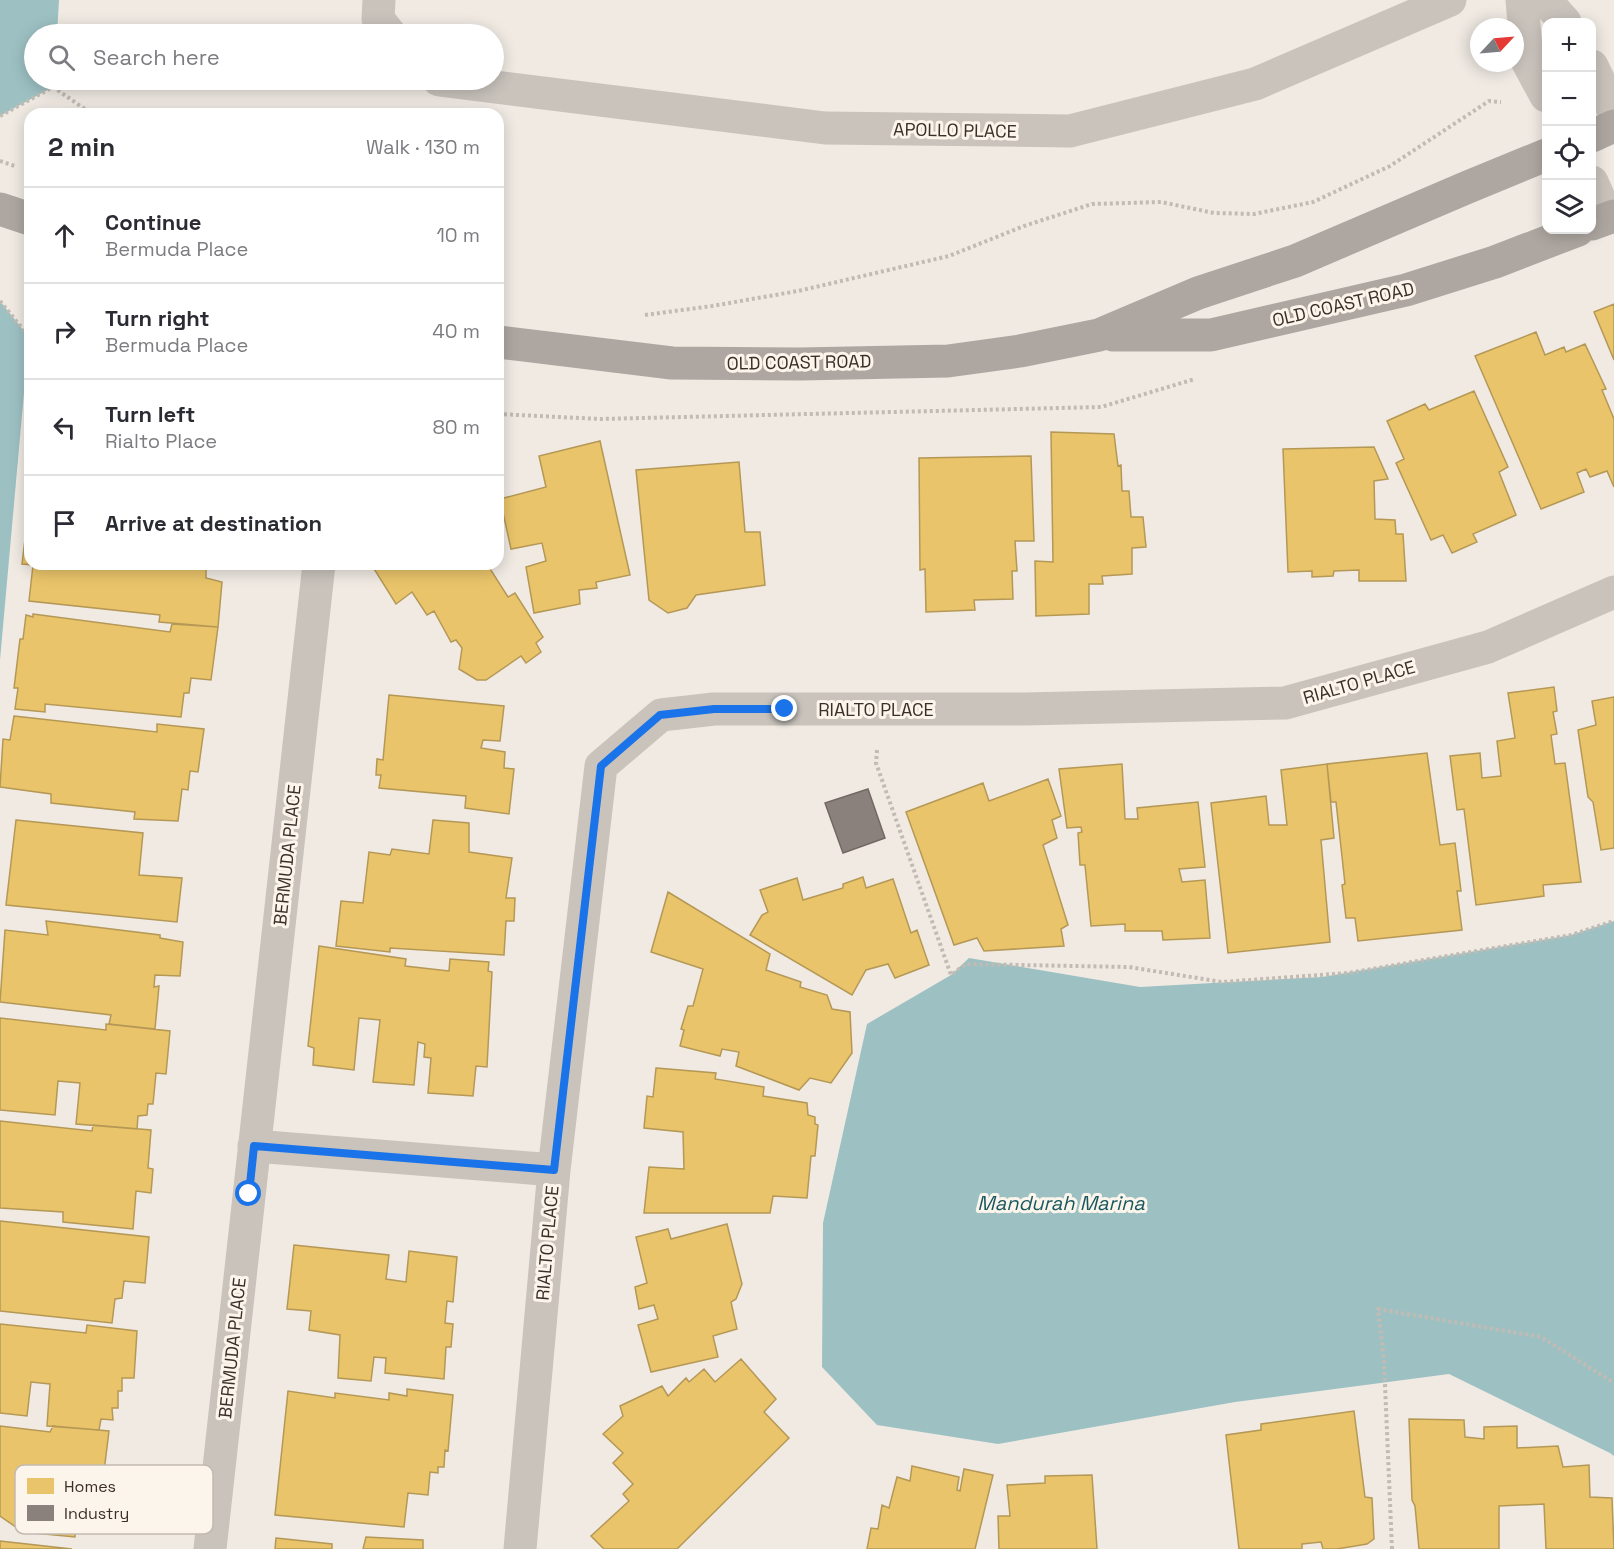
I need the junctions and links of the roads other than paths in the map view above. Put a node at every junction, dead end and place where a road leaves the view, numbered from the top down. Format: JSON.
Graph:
{"nodes":[{"id":1,"x":379,"y":0,"type":"edge"},
{"id":2,"x":1450,"y":0,"type":"edge"},
{"id":3,"x":1522,"y":0,"type":"edge"},
{"id":4,"x":1545,"y":0,"type":"edge"},
{"id":5,"x":1561,"y":18,"type":"edge"},
{"id":6,"x":382,"y":24,"type":"edge"},
{"id":7,"x":1595,"y":72,"type":"edge"},
{"id":8,"x":504,"y":88,"type":"edge"},
{"id":9,"x":1542,"y":88,"type":"edge"},
{"id":10,"x":1614,"y":112,"type":"edge"},
{"id":11,"x":1614,"y":126,"type":"edge"},
{"id":12,"x":1596,"y":134,"type":"edge"},
{"id":13,"x":1542,"y":157,"type":"edge"},
{"id":14,"x":1596,"y":193,"type":"edge"},
{"id":15,"x":0,"y":209,"type":"edge"},
{"id":16,"x":24,"y":217,"type":"edge"},
{"id":17,"x":1605,"y":219,"type":"edge"},
{"id":18,"x":1568,"y":234,"type":"edge"},
{"id":19,"x":1099,"y":334,"type":"junction"},
{"id":20,"x":504,"y":343,"type":"edge"},
{"id":21,"x":319,"y":570,"type":"edge"},
{"id":22,"x":1614,"y":592,"type":"edge"},
{"id":23,"x":254,"y":1146,"type":"junction"},
{"id":24,"x":554,"y":1170,"type":"junction"},
{"id":25,"x":213,"y":1522,"type":"edge"},
{"id":26,"x":212,"y":1534,"type":"edge"},
{"id":27,"x":210,"y":1549,"type":"edge"},
{"id":28,"x":520,"y":1549,"type":"edge"}],
"edges":[{"from":1,"to":6,"type":"street"},
{"from":2,"to":8,"type":"street","name":"APOLLO PLACE"},
{"from":3,"to":9,"type":"street"},
{"from":4,"to":5,"type":"street"},
{"from":7,"to":10,"type":"street"},
{"from":11,"to":12,"type":"main road"},
{"from":13,"to":19,"type":"main road","name":"OLD COAST ROAD"},
{"from":14,"to":17,"type":"street"},
{"from":15,"to":16,"type":"main road"},
{"from":18,"to":19,"type":"main road","name":"OLD COAST ROAD"},
{"from":19,"to":20,"type":"main road","name":"OLD COAST ROAD"},
{"from":21,"to":23,"type":"street","name":"BERMUDA PLACE"},
{"from":22,"to":24,"type":"street","name":"RIALTO PLACE"},
{"from":23,"to":24,"type":"street"},
{"from":23,"to":25,"type":"street","name":"BERMUDA PLACE"},
{"from":24,"to":28,"type":"street","name":"RIALTO PLACE"},
{"from":26,"to":27,"type":"street","name":"BERMUDA PLACE"}]}
